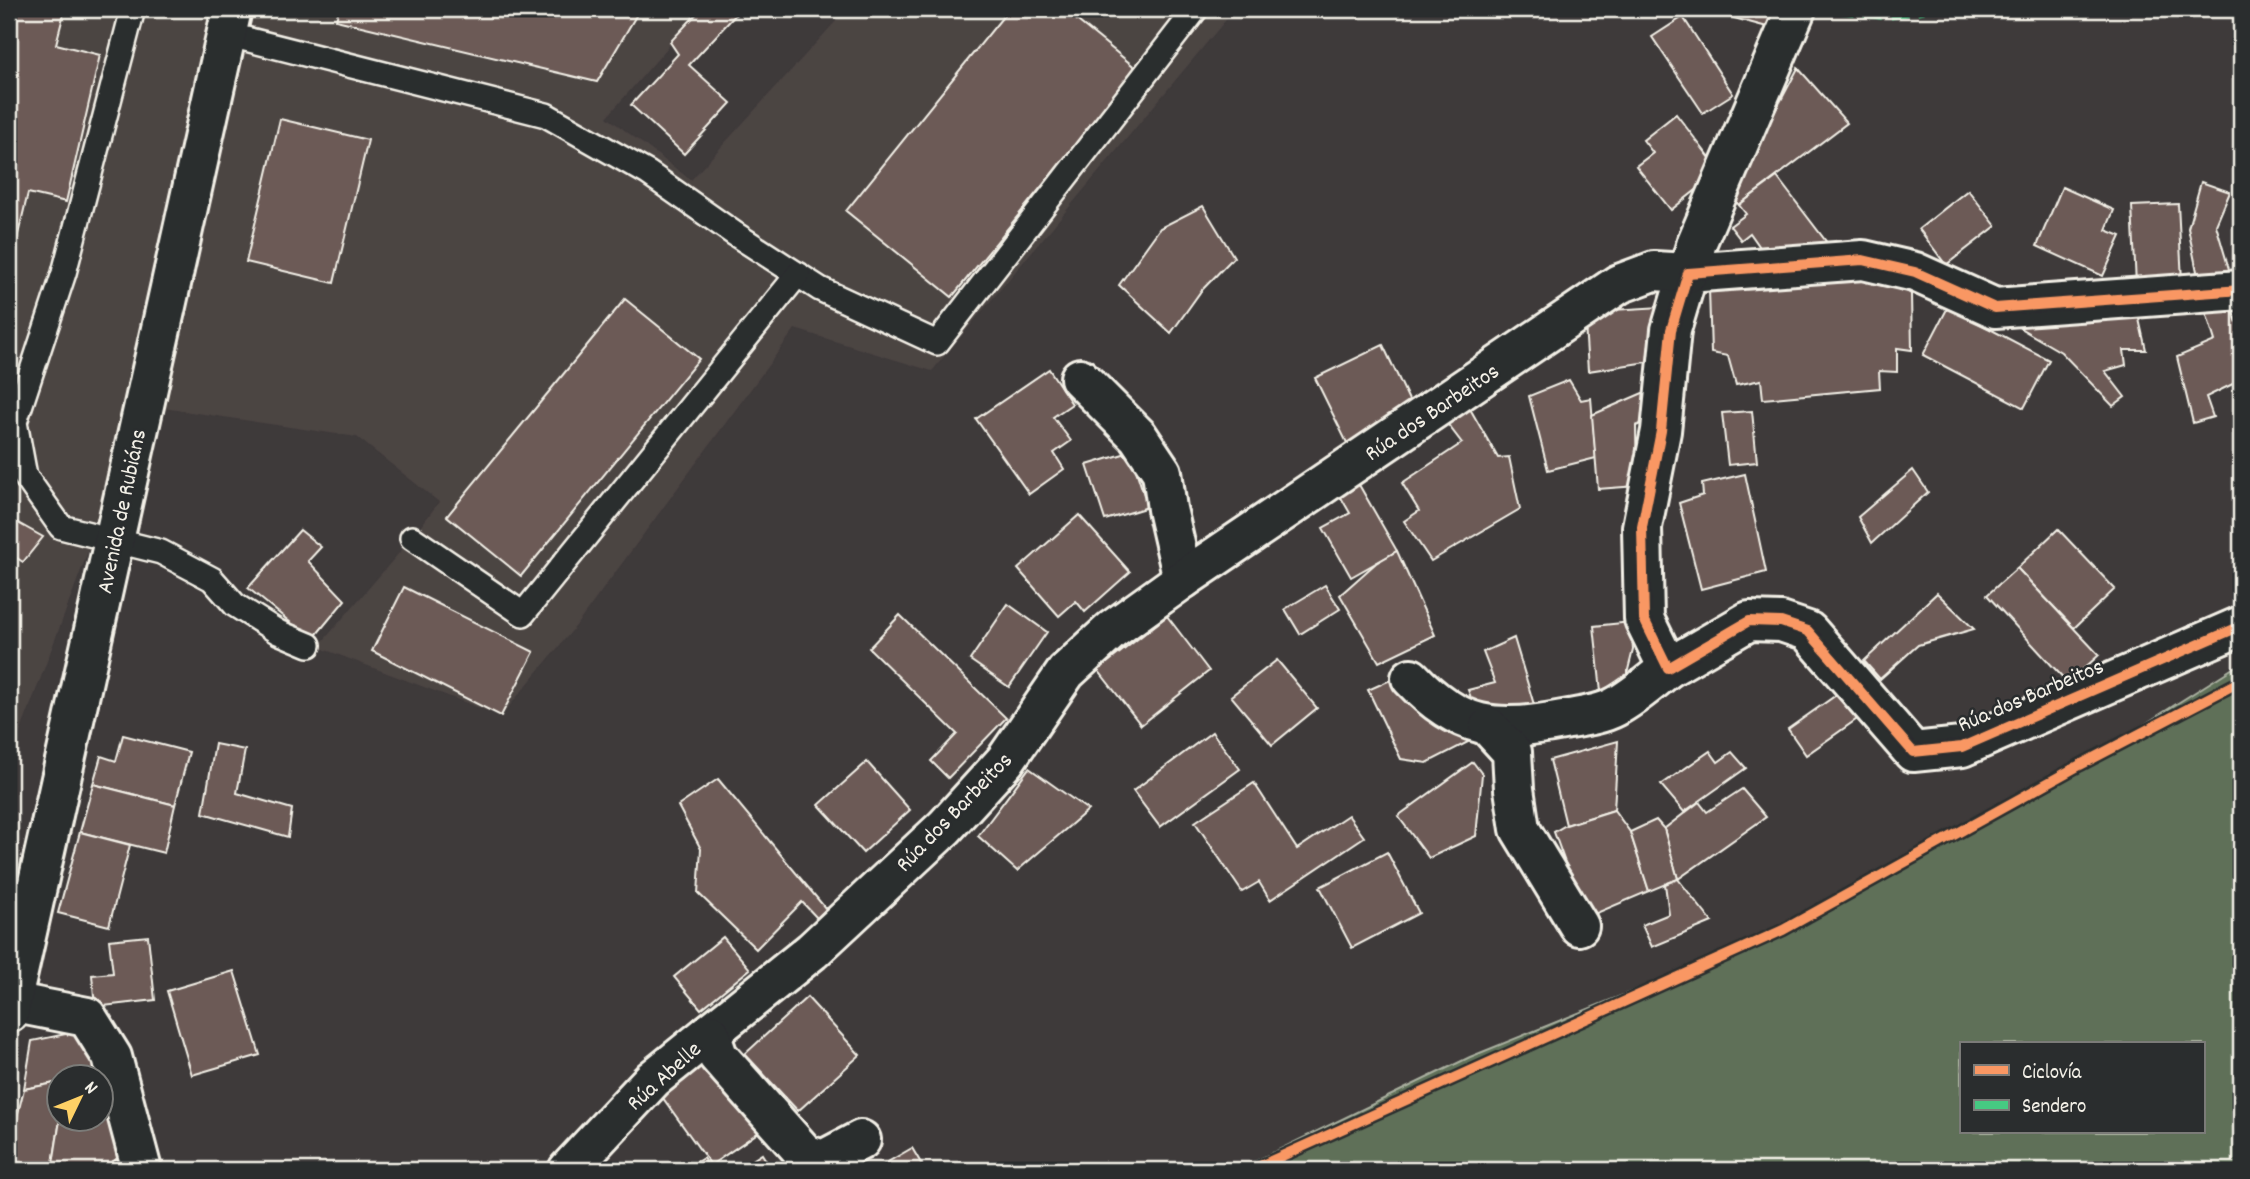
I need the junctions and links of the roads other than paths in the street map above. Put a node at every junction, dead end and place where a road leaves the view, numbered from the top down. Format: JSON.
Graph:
{"nodes":[{"id":1,"x":133,"y":9,"type":"edge"},
{"id":2,"x":1196,"y":9,"type":"edge"},
{"id":3,"x":1796,"y":9,"type":"edge"},
{"id":4,"x":229,"y":21,"type":"edge"},
{"id":5,"x":1688,"y":273,"type":"junction"},
{"id":6,"x":797,"y":274,"type":"junction"},
{"id":7,"x":2241,"y":290,"type":"edge"},
{"id":8,"x":1080,"y":378,"type":"dead end"},
{"id":9,"x":14,"y":446,"type":"edge"},
{"id":10,"x":412,"y":538,"type":"dead end"},
{"id":11,"x":113,"y":540,"type":"junction"},
{"id":12,"x":1183,"y":579,"type":"junction"},
{"id":13,"x":2241,"y":626,"type":"edge"},
{"id":14,"x":309,"y":645,"type":"dead end"},
{"id":15,"x":1668,"y":668,"type":"junction"},
{"id":16,"x":1411,"y":678,"type":"dead end"},
{"id":17,"x":1489,"y":727,"type":"junction"},
{"id":18,"x":1579,"y":926,"type":"dead end"},
{"id":19,"x":10,"y":1008,"type":"edge"},
{"id":20,"x":710,"y":1033,"type":"junction"},
{"id":21,"x":861,"y":1140,"type":"dead end"},
{"id":22,"x":804,"y":1162,"type":"edge"},
{"id":23,"x":142,"y":1170,"type":"edge"},
{"id":24,"x":568,"y":1170,"type":"edge"}],
"edges":[{"from":1,"to":9,"type":"lane"},
{"from":2,"to":6,"type":"lane"},
{"from":3,"to":5,"type":"street"},
{"from":4,"to":6,"type":"lane"},
{"from":4,"to":11,"type":"street","name":"Avenida de Rubiáns"},
{"from":5,"to":7,"type":"street","name":"Rúa dos Barbeitos"},
{"from":5,"to":12,"type":"street","name":"Rúa dos Barbeitos"},
{"from":5,"to":15,"type":"street"},
{"from":6,"to":10,"type":"lane"},
{"from":8,"to":12,"type":"street"},
{"from":9,"to":11,"type":"lane"},
{"from":11,"to":14,"type":"lane"},
{"from":11,"to":19,"type":"street","name":"Avenida de Rubiáns"},
{"from":12,"to":20,"type":"street","name":"Rúa dos Barbeitos"},
{"from":13,"to":15,"type":"street","name":"Rúa dos Barbeitos"},
{"from":15,"to":17,"type":"street","name":"Rúa dos Barbeitos"},
{"from":16,"to":17,"type":"street","name":"Rúa dos Barbeitos"},
{"from":17,"to":18,"type":"street","name":"Rúa dos Barbeitos"},
{"from":19,"to":23,"type":"street"},
{"from":20,"to":22,"type":"street","name":"Rúa Abelle"},
{"from":20,"to":24,"type":"street","name":"Rúa Abelle"},
{"from":21,"to":22,"type":"street","name":"Rúa Abelle"}]}
